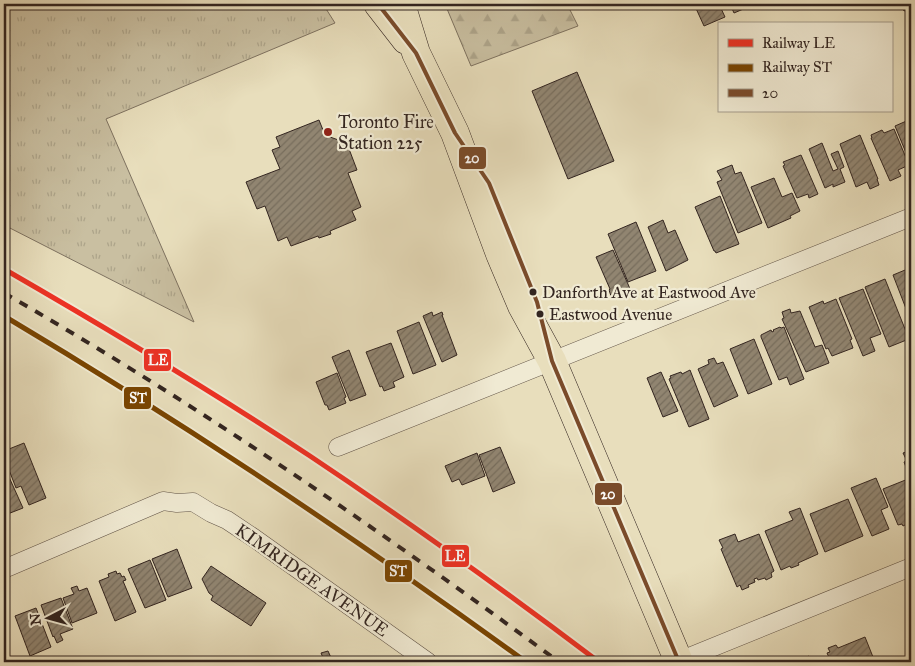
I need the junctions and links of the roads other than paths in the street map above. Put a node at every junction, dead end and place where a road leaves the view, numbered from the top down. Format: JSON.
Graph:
{"nodes":[{"id":1,"x":378,"y":4,"type":"edge"},
{"id":2,"x":401,"y":4,"type":"edge"},
{"id":3,"x":416,"y":53,"type":"junction"},
{"id":4,"x":911,"y":217,"type":"edge"},
{"id":5,"x":552,"y":361,"type":"junction"},
{"id":6,"x":338,"y":447,"type":"dead end"},
{"id":7,"x":911,"y":567,"type":"edge"},
{"id":8,"x":4,"y":570,"type":"edge"},
{"id":9,"x":428,"y":662,"type":"edge"},
{"id":10,"x":679,"y":662,"type":"edge"}],
"edges":[{"from":1,"to":3,"type":"main road"},
{"from":2,"to":3,"type":"main road"},
{"from":3,"to":5,"type":"main road"},
{"from":4,"to":5,"type":"street"},
{"from":5,"to":6,"type":"street"},
{"from":5,"to":10,"type":"main road"},
{"from":7,"to":10,"type":"street"},
{"from":8,"to":9,"type":"street","name":"KIMRIDGE AVENUE"}]}
